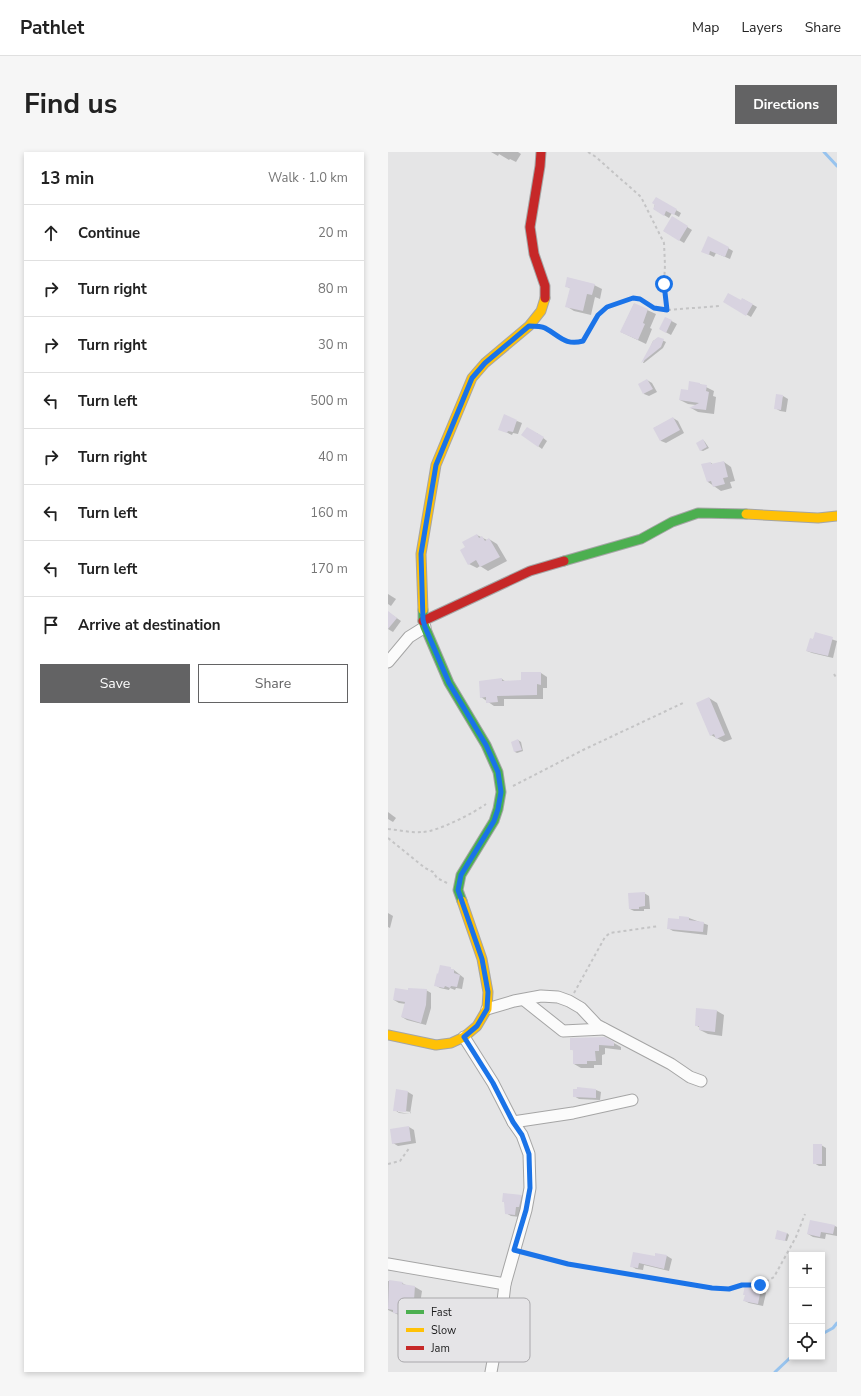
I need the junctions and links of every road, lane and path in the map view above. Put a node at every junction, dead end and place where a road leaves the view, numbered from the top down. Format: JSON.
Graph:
{"nodes":[{"id":1,"x":541,"y":152,"type":"edge"},
{"id":2,"x":588,"y":152,"type":"edge"},
{"id":3,"x":720,"y":306,"type":"dead end"},
{"id":4,"x":667,"y":310,"type":"junction"},
{"id":5,"x":529,"y":326,"type":"junction"},
{"id":6,"x":837,"y":516,"type":"edge"},
{"id":7,"x":424,"y":624,"type":"junction"},
{"id":8,"x":388,"y":662,"type":"edge"},
{"id":9,"x":834,"y":674,"type":"dead end"},
{"id":10,"x":837,"y":679,"type":"edge"},
{"id":11,"x":683,"y":703,"type":"dead end"},
{"id":12,"x":501,"y":792,"type":"junction"},
{"id":13,"x":388,"y":829,"type":"edge"},
{"id":14,"x":388,"y":838,"type":"edge"},
{"id":15,"x":458,"y":890,"type":"junction"},
{"id":16,"x":659,"y":926,"type":"dead end"},
{"id":17,"x":524,"y":1000,"type":"junction"},
{"id":18,"x":569,"y":1001,"type":"junction"},
{"id":19,"x":487,"y":1009,"type":"junction"},
{"id":20,"x":604,"y":1029,"type":"junction"},
{"id":21,"x":388,"y":1035,"type":"edge"},
{"id":22,"x":464,"y":1037,"type":"junction"},
{"id":23,"x":701,"y":1081,"type":"dead end"},
{"id":24,"x":632,"y":1100,"type":"dead end"},
{"id":25,"x":513,"y":1122,"type":"junction"},
{"id":26,"x":410,"y":1147,"type":"dead end"},
{"id":27,"x":388,"y":1164,"type":"edge"},
{"id":28,"x":805,"y":1214,"type":"dead end"},
{"id":29,"x":514,"y":1250,"type":"junction"},
{"id":30,"x":388,"y":1264,"type":"edge"},
{"id":31,"x":505,"y":1284,"type":"junction"},
{"id":32,"x":503,"y":1298,"type":"edge"},
{"id":33,"x":493,"y":1362,"type":"edge"},
{"id":34,"x":491,"y":1372,"type":"edge"}],
"edges":[{"from":1,"to":5,"type":"street"},
{"from":2,"to":4,"type":"path"},
{"from":3,"to":4,"type":"path"},
{"from":4,"to":5,"type":"path"},
{"from":5,"to":7,"type":"street"},
{"from":6,"to":7,"type":"street"},
{"from":7,"to":8,"type":"street"},
{"from":7,"to":12,"type":"street"},
{"from":9,"to":10,"type":"path"},
{"from":11,"to":12,"type":"path"},
{"from":12,"to":13,"type":"path"},
{"from":12,"to":15,"type":"street"},
{"from":14,"to":15,"type":"path"},
{"from":15,"to":19,"type":"street"},
{"from":16,"to":18,"type":"path"},
{"from":17,"to":18,"type":"street"},
{"from":17,"to":19,"type":"street"},
{"from":17,"to":20,"type":"street"},
{"from":18,"to":20,"type":"street"},
{"from":19,"to":22,"type":"street"},
{"from":20,"to":23,"type":"street"},
{"from":21,"to":22,"type":"street"},
{"from":22,"to":25,"type":"street"},
{"from":24,"to":25,"type":"street"},
{"from":25,"to":29,"type":"street"},
{"from":26,"to":27,"type":"path"},
{"from":28,"to":29,"type":"path"},
{"from":29,"to":31,"type":"street"},
{"from":30,"to":31,"type":"street"},
{"from":31,"to":32,"type":"street"},
{"from":33,"to":34,"type":"street"}]}
